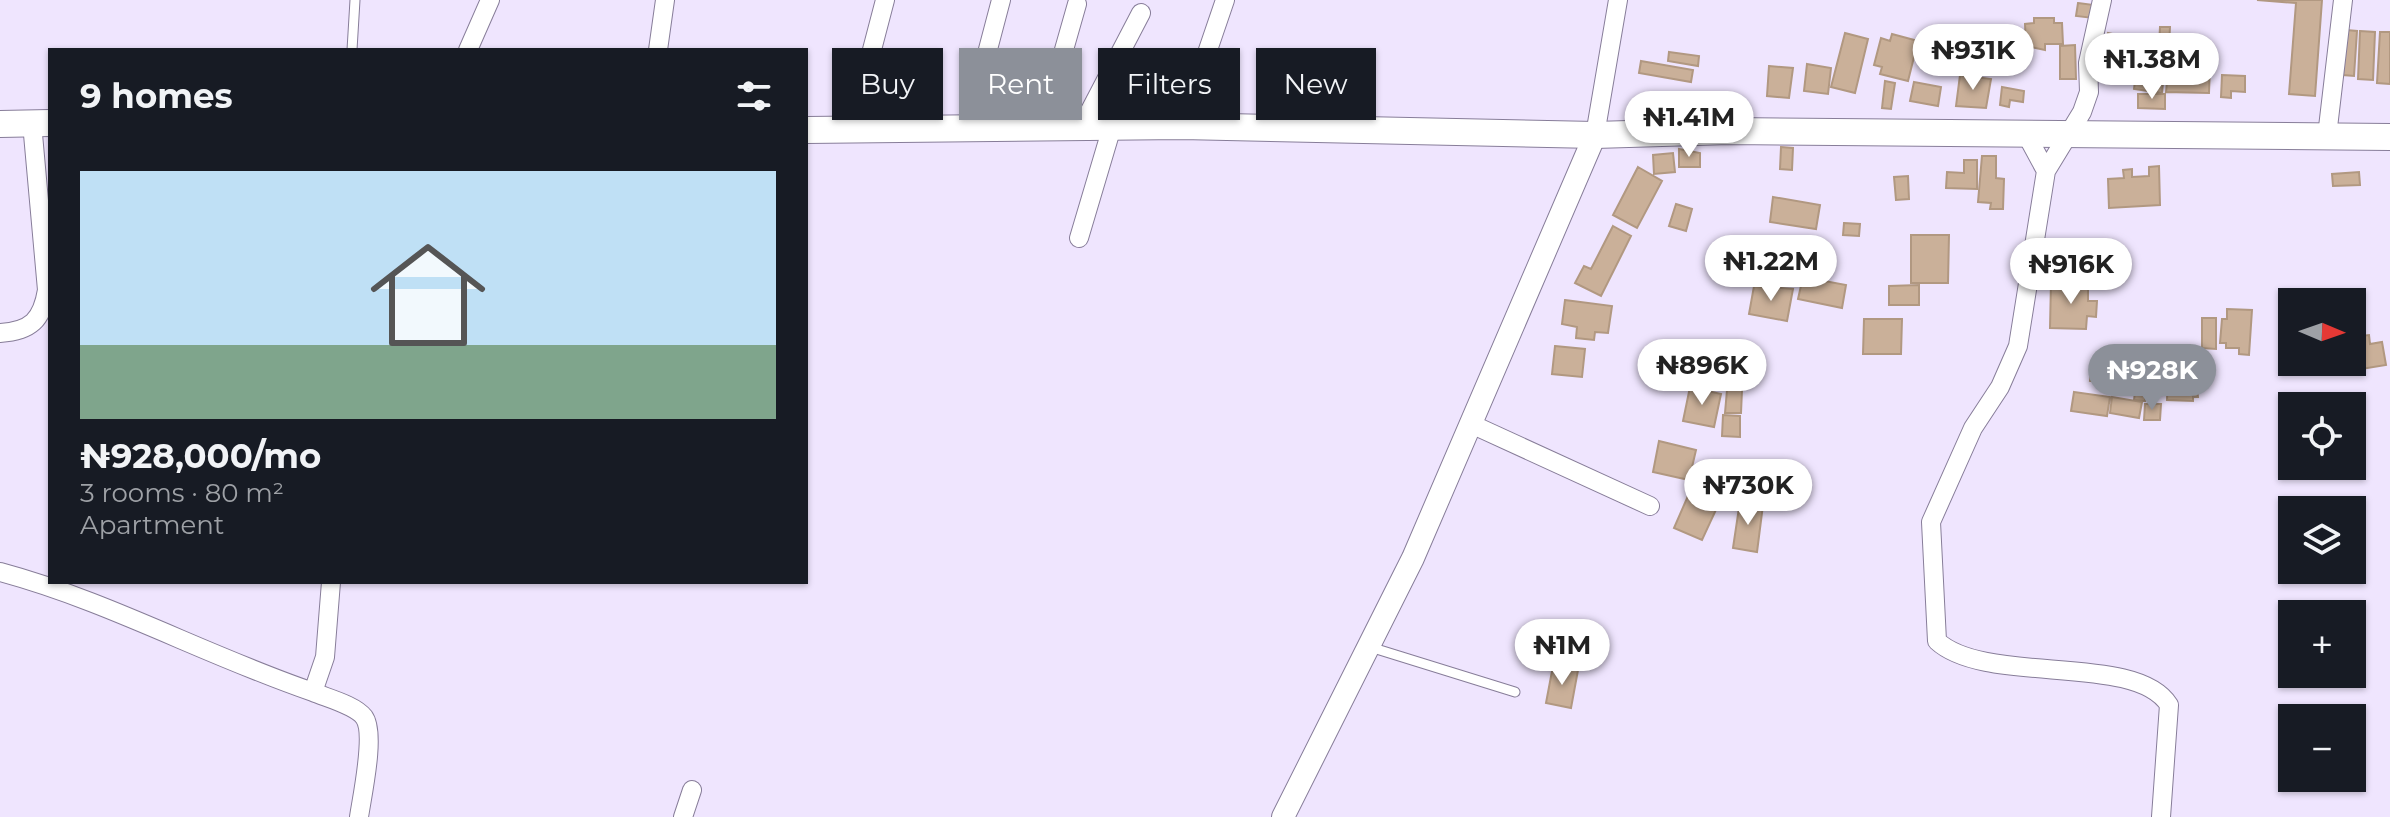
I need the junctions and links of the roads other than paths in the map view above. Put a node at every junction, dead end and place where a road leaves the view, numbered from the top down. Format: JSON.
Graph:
{"nodes":[{"id":1,"x":355,"y":0,"type":"edge"},
{"id":2,"x":490,"y":0,"type":"edge"},
{"id":3,"x":665,"y":0,"type":"edge"},
{"id":4,"x":885,"y":0,"type":"edge"},
{"id":5,"x":1001,"y":0,"type":"edge"},
{"id":6,"x":1225,"y":0,"type":"edge"},
{"id":7,"x":1618,"y":0,"type":"edge"},
{"id":8,"x":2102,"y":0,"type":"edge"},
{"id":9,"x":2343,"y":0,"type":"edge"},
{"id":10,"x":1077,"y":4,"type":"dead end"},
{"id":11,"x":1141,"y":13,"type":"dead end"},
{"id":12,"x":352,"y":48,"type":"edge"},
{"id":13,"x":469,"y":48,"type":"edge"},
{"id":14,"x":658,"y":48,"type":"edge"},
{"id":15,"x":41,"y":123,"type":"edge"},
{"id":16,"x":0,"y":124,"type":"edge"},
{"id":17,"x":1182,"y":126,"type":"junction"},
{"id":18,"x":1042,"y":127,"type":"junction"},
{"id":19,"x":1112,"y":127,"type":"junction"},
{"id":20,"x":1081,"y":128,"type":"junction"},
{"id":21,"x":967,"y":129,"type":"junction"},
{"id":22,"x":808,"y":130,"type":"edge"},
{"id":23,"x":851,"y":130,"type":"junction"},
{"id":24,"x":2026,"y":134,"type":"junction"},
{"id":25,"x":2067,"y":134,"type":"junction"},
{"id":26,"x":1595,"y":135,"type":"junction"},
{"id":27,"x":2327,"y":136,"type":"junction"},
{"id":28,"x":2390,"y":137,"type":"edge"},
{"id":29,"x":2046,"y":171,"type":"junction"},
{"id":30,"x":1079,"y":238,"type":"dead end"},
{"id":31,"x":0,"y":333,"type":"edge"},
{"id":32,"x":1471,"y":424,"type":"junction"},
{"id":33,"x":1650,"y":506,"type":"dead end"},
{"id":34,"x":0,"y":572,"type":"edge"},
{"id":35,"x":331,"y":584,"type":"edge"},
{"id":36,"x":1368,"y":647,"type":"junction"},
{"id":37,"x":313,"y":692,"type":"junction"},
{"id":38,"x":1515,"y":692,"type":"dead end"},
{"id":39,"x":692,"y":790,"type":"dead end"},
{"id":40,"x":359,"y":817,"type":"edge"},
{"id":41,"x":683,"y":817,"type":"edge"},
{"id":42,"x":1283,"y":817,"type":"edge"},
{"id":43,"x":2161,"y":817,"type":"edge"}],
"edges":[{"from":1,"to":12,"type":"lane"},
{"from":2,"to":13,"type":"street"},
{"from":3,"to":14,"type":"street"},
{"from":4,"to":23,"type":"street"},
{"from":5,"to":21,"type":"street"},
{"from":6,"to":17,"type":"street"},
{"from":7,"to":26,"type":"street"},
{"from":8,"to":25,"type":"street"},
{"from":9,"to":27,"type":"street"},
{"from":10,"to":18,"type":"street"},
{"from":11,"to":20,"type":"street"},
{"from":15,"to":16,"type":"main road"},
{"from":15,"to":31,"type":"street"},
{"from":17,"to":19,"type":"main road"},
{"from":17,"to":26,"type":"main road"},
{"from":18,"to":20,"type":"main road"},
{"from":18,"to":21,"type":"main road"},
{"from":19,"to":20,"type":"main road"},
{"from":19,"to":30,"type":"street"},
{"from":21,"to":23,"type":"main road"},
{"from":22,"to":23,"type":"main road"},
{"from":24,"to":25,"type":"main road"},
{"from":24,"to":26,"type":"main road"},
{"from":24,"to":29,"type":"street"},
{"from":25,"to":27,"type":"main road"},
{"from":25,"to":29,"type":"street"},
{"from":26,"to":32,"type":"street"},
{"from":27,"to":28,"type":"main road"},
{"from":29,"to":43,"type":"street"},
{"from":32,"to":33,"type":"street"},
{"from":32,"to":36,"type":"street"},
{"from":34,"to":37,"type":"street"},
{"from":35,"to":37,"type":"street"},
{"from":36,"to":38,"type":"lane"},
{"from":36,"to":42,"type":"street"},
{"from":37,"to":40,"type":"street"},
{"from":39,"to":41,"type":"street"}]}
